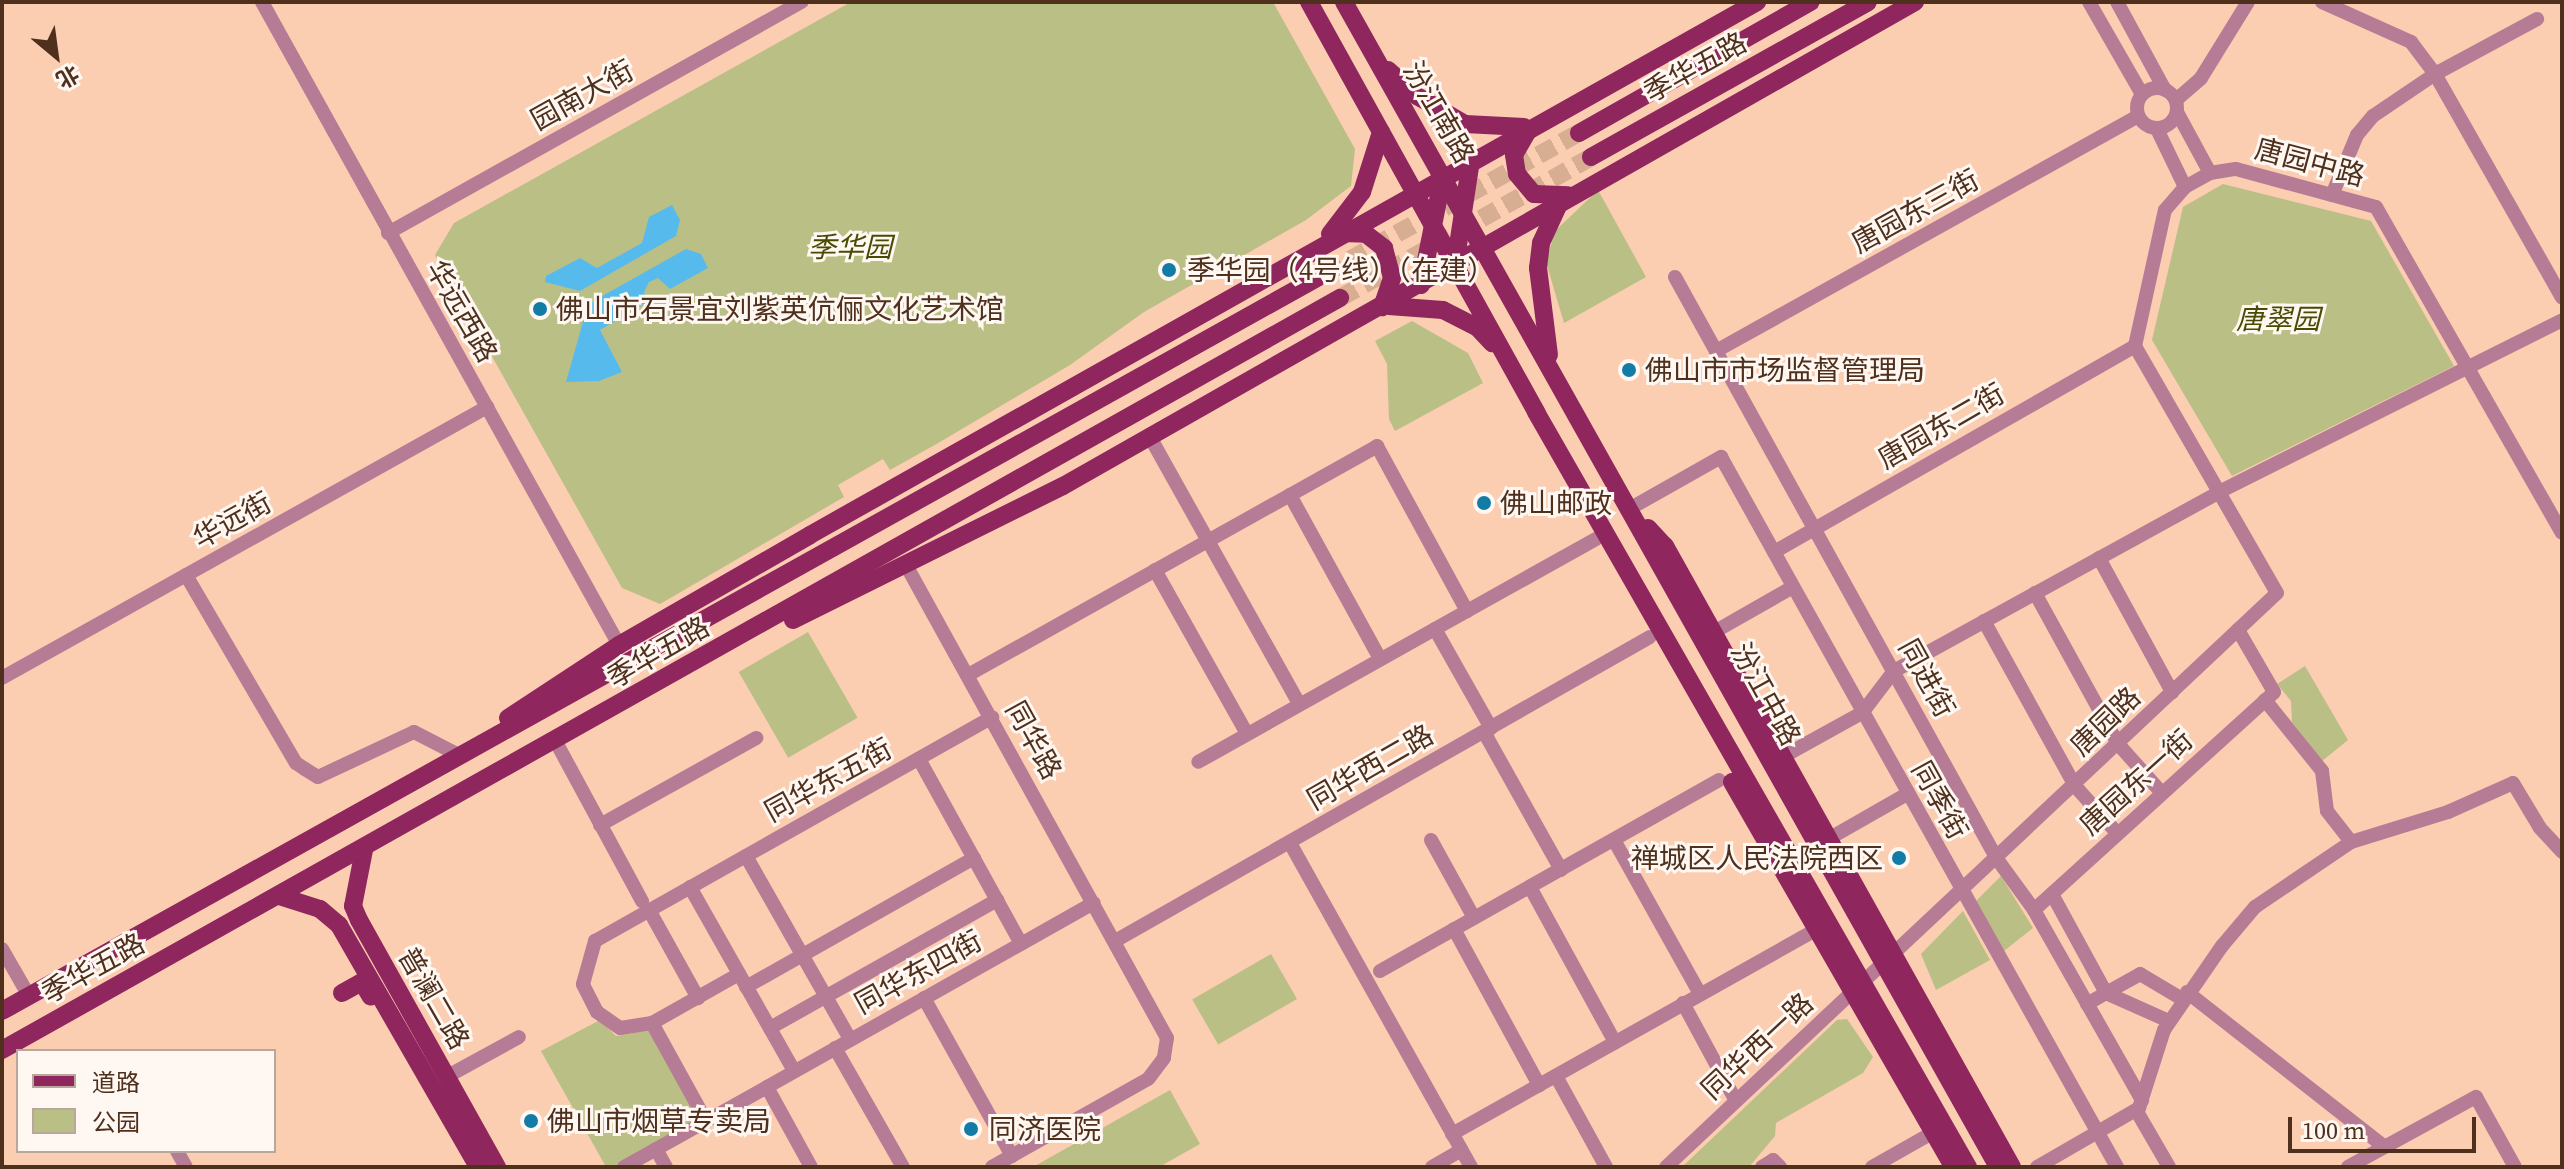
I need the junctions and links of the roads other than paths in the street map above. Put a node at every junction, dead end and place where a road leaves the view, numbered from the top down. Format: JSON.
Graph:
{"nodes":[{"id":1,"x":262,"y":2,"type":"edge"},
{"id":2,"x":802,"y":2,"type":"edge"},
{"id":3,"x":1309,"y":2,"type":"edge"},
{"id":4,"x":1344,"y":2,"type":"edge"},
{"id":5,"x":1757,"y":2,"type":"edge"},
{"id":6,"x":1811,"y":2,"type":"edge"},
{"id":7,"x":1868,"y":2,"type":"edge"},
{"id":8,"x":1915,"y":2,"type":"edge"},
{"id":9,"x":2089,"y":2,"type":"edge"},
{"id":10,"x":2117,"y":2,"type":"edge"},
{"id":11,"x":2248,"y":2,"type":"edge"},
{"id":12,"x":2322,"y":2,"type":"edge"},
{"id":13,"x":2537,"y":19,"type":"dead end"},
{"id":14,"x":1376,"y":59,"type":"junction"},
{"id":15,"x":2435,"y":74,"type":"junction"},
{"id":16,"x":2142,"y":94,"type":"junction"},
{"id":17,"x":2172,"y":101,"type":"junction"},
{"id":18,"x":2138,"y":116,"type":"junction"},
{"id":19,"x":1531,"y":127,"type":"junction"},
{"id":20,"x":2157,"y":129,"type":"junction"},
{"id":21,"x":1381,"y":132,"type":"junction"},
{"id":22,"x":1579,"y":133,"type":"tunnel mouth"},
{"id":23,"x":1591,"y":157,"type":"tunnel mouth"},
{"id":24,"x":1471,"y":161,"type":"junction"},
{"id":25,"x":2210,"y":173,"type":"junction"},
{"id":26,"x":1443,"y":176,"type":"junction"},
{"id":27,"x":2185,"y":187,"type":"junction"},
{"id":28,"x":1415,"y":191,"type":"junction"},
{"id":29,"x":1582,"y":191,"type":"junction"},
{"id":30,"x":2332,"y":195,"type":"junction"},
{"id":31,"x":1558,"y":206,"type":"junction"},
{"id":32,"x":388,"y":233,"type":"junction"},
{"id":33,"x":1341,"y":233,"type":"junction"},
{"id":34,"x":1320,"y":245,"type":"junction"},
{"id":35,"x":1483,"y":250,"type":"junction"},
{"id":36,"x":1455,"y":265,"type":"junction"},
{"id":37,"x":1326,"y":273,"type":"tunnel mouth"},
{"id":38,"x":1675,"y":277,"type":"dead end"},
{"id":39,"x":1421,"y":285,"type":"junction"},
{"id":40,"x":1340,"y":298,"type":"tunnel mouth"},
{"id":41,"x":2562,"y":298,"type":"edge"},
{"id":42,"x":1382,"y":307,"type":"junction"},
{"id":43,"x":2562,"y":320,"type":"edge"},
{"id":44,"x":2135,"y":346,"type":"junction"},
{"id":45,"x":1716,"y":351,"type":"junction"},
{"id":46,"x":1505,"y":357,"type":"junction"},
{"id":47,"x":1551,"y":369,"type":"junction"},
{"id":48,"x":2469,"y":369,"type":"junction"},
{"id":49,"x":487,"y":407,"type":"junction"},
{"id":50,"x":1536,"y":412,"type":"junction"},
{"id":51,"x":1150,"y":437,"type":"junction"},
{"id":52,"x":2221,"y":491,"type":"junction"},
{"id":53,"x":1290,"y":495,"type":"junction"},
{"id":54,"x":1629,"y":509,"type":"junction"},
{"id":55,"x":1815,"y":529,"type":"junction"},
{"id":56,"x":2562,"y":533,"type":"edge"},
{"id":57,"x":1596,"y":539,"type":"junction"},
{"id":58,"x":1208,"y":541,"type":"junction"},
{"id":59,"x":1774,"y":552,"type":"junction"},
{"id":60,"x":2099,"y":558,"type":"junction"},
{"id":61,"x":906,"y":565,"type":"junction"},
{"id":62,"x":1155,"y":570,"type":"junction"},
{"id":63,"x":186,"y":575,"type":"junction"},
{"id":64,"x":1793,"y":587,"type":"junction"},
{"id":65,"x":2035,"y":593,"type":"junction"},
{"id":66,"x":1467,"y":611,"type":"junction"},
{"id":67,"x":1984,"y":621,"type":"junction"},
{"id":68,"x":1435,"y":629,"type":"junction"},
{"id":69,"x":2238,"y":630,"type":"junction"},
{"id":70,"x":1714,"y":632,"type":"junction"},
{"id":71,"x":1650,"y":637,"type":"junction"},
{"id":72,"x":619,"y":645,"type":"junction"},
{"id":73,"x":1380,"y":659,"type":"junction"},
{"id":74,"x":1894,"y":671,"type":"junction"},
{"id":75,"x":968,"y":675,"type":"junction"},
{"id":76,"x":672,"y":676,"type":"junction"},
{"id":77,"x":2,"y":678,"type":"edge"},
{"id":78,"x":2172,"y":692,"type":"junction"},
{"id":79,"x":2269,"y":696,"type":"junction"},
{"id":80,"x":1299,"y":704,"type":"junction"},
{"id":81,"x":1862,"y":713,"type":"junction"},
{"id":82,"x":992,"y":717,"type":"junction"},
{"id":83,"x":1488,"y":730,"type":"junction"},
{"id":84,"x":1247,"y":734,"type":"junction"},
{"id":85,"x":756,"y":738,"type":"dead end"},
{"id":86,"x":556,"y":742,"type":"junction"},
{"id":87,"x":2118,"y":744,"type":"junction"},
{"id":88,"x":467,"y":753,"type":"junction"},
{"id":89,"x":1784,"y":756,"type":"junction"},
{"id":90,"x":919,"y":759,"type":"junction"},
{"id":91,"x":1198,"y":762,"type":"dead end"},
{"id":92,"x":1719,"y":780,"type":"dead end"},
{"id":93,"x":2075,"y":786,"type":"junction"},
{"id":94,"x":2162,"y":793,"type":"junction"},
{"id":95,"x":1907,"y":794,"type":"junction"},
{"id":96,"x":600,"y":825,"type":"junction"},
{"id":97,"x":2118,"y":834,"type":"junction"},
{"id":98,"x":1830,"y":838,"type":"junction"},
{"id":99,"x":1431,"y":840,"type":"dead end"},
{"id":100,"x":1614,"y":840,"type":"junction"},
{"id":101,"x":2351,"y":842,"type":"junction"},
{"id":102,"x":1290,"y":843,"type":"junction"},
{"id":103,"x":364,"y":850,"type":"junction"},
{"id":104,"x":2562,"y":852,"type":"edge"},
{"id":105,"x":746,"y":856,"type":"junction"},
{"id":106,"x":974,"y":858,"type":"junction"},
{"id":107,"x":1997,"y":859,"type":"junction"},
{"id":108,"x":1561,"y":870,"type":"junction"},
{"id":109,"x":690,"y":887,"type":"junction"},
{"id":110,"x":1530,"y":887,"type":"junction"},
{"id":111,"x":1961,"y":892,"type":"junction"},
{"id":112,"x":2052,"y":894,"type":"junction"},
{"id":113,"x":279,"y":896,"type":"junction"},
{"id":114,"x":997,"y":900,"type":"junction"},
{"id":115,"x":1094,"y":903,"type":"junction"},
{"id":116,"x":645,"y":906,"type":"junction"},
{"id":117,"x":2034,"y":910,"type":"junction"},
{"id":118,"x":1474,"y":918,"type":"junction"},
{"id":119,"x":1454,"y":929,"type":"junction"},
{"id":120,"x":1815,"y":930,"type":"junction"},
{"id":121,"x":1115,"y":941,"type":"junction"},
{"id":122,"x":1021,"y":944,"type":"junction"},
{"id":123,"x":2,"y":949,"type":"edge"},
{"id":124,"x":1890,"y":960,"type":"junction"},
{"id":125,"x":1380,"y":971,"type":"dead end"},
{"id":126,"x":742,"y":980,"type":"junction"},
{"id":127,"x":1858,"y":989,"type":"junction"},
{"id":128,"x":342,"y":993,"type":"dead end"},
{"id":129,"x":2106,"y":993,"type":"junction"},
{"id":130,"x":1700,"y":994,"type":"junction"},
{"id":131,"x":29,"y":996,"type":"junction"},
{"id":132,"x":2184,"y":996,"type":"junction"},
{"id":133,"x":698,"y":998,"type":"junction"},
{"id":134,"x":924,"y":998,"type":"junction"},
{"id":135,"x":1683,"y":1003,"type":"junction"},
{"id":136,"x":2087,"y":1004,"type":"junction"},
{"id":137,"x":2,"y":1011,"type":"edge"},
{"id":138,"x":2169,"y":1021,"type":"junction"},
{"id":139,"x":652,"y":1023,"type":"junction"},
{"id":140,"x":770,"y":1028,"type":"junction"},
{"id":141,"x":519,"y":1037,"type":"dead end"},
{"id":142,"x":850,"y":1039,"type":"junction"},
{"id":143,"x":1615,"y":1042,"type":"junction"},
{"id":144,"x":835,"y":1048,"type":"junction"},
{"id":145,"x":2,"y":1050,"type":"edge"},
{"id":146,"x":794,"y":1071,"type":"junction"},
{"id":147,"x":1556,"y":1076,"type":"junction"},
{"id":148,"x":446,"y":1077,"type":"junction"},
{"id":149,"x":1539,"y":1085,"type":"junction"},
{"id":150,"x":767,"y":1087,"type":"junction"},
{"id":151,"x":1736,"y":1101,"type":"junction"},
{"id":152,"x":2139,"y":1105,"type":"junction"},
{"id":153,"x":706,"y":1121,"type":"junction"},
{"id":154,"x":2098,"y":1132,"type":"junction"},
{"id":155,"x":1932,"y":1133,"type":"junction"},
{"id":156,"x":1452,"y":1134,"type":"junction"},
{"id":157,"x":2385,"y":1147,"type":"junction"},
{"id":158,"x":656,"y":1149,"type":"junction"},
{"id":159,"x":1461,"y":1150,"type":"junction"},
{"id":160,"x":1012,"y":1156,"type":"junction"},
{"id":161,"x":467,"y":1167,"type":"edge"},
{"id":162,"x":478,"y":1167,"type":"edge"},
{"id":163,"x":497,"y":1167,"type":"edge"},
{"id":164,"x":509,"y":1167,"type":"edge"},
{"id":165,"x":624,"y":1167,"type":"edge"},
{"id":166,"x":666,"y":1167,"type":"edge"},
{"id":167,"x":811,"y":1167,"type":"edge"},
{"id":168,"x":903,"y":1167,"type":"edge"},
{"id":169,"x":992,"y":1167,"type":"edge"},
{"id":170,"x":1432,"y":1167,"type":"edge"},
{"id":171,"x":1471,"y":1167,"type":"edge"},
{"id":172,"x":1606,"y":1167,"type":"edge"},
{"id":173,"x":1666,"y":1167,"type":"edge"},
{"id":174,"x":1762,"y":1167,"type":"edge"},
{"id":175,"x":1780,"y":1167,"type":"edge"},
{"id":176,"x":1872,"y":1167,"type":"edge"},
{"id":177,"x":1953,"y":1167,"type":"edge"},
{"id":178,"x":1968,"y":1167,"type":"edge"},
{"id":179,"x":1998,"y":1167,"type":"edge"},
{"id":180,"x":2012,"y":1167,"type":"edge"},
{"id":181,"x":2037,"y":1167,"type":"edge"},
{"id":182,"x":2117,"y":1167,"type":"edge"},
{"id":183,"x":2169,"y":1167,"type":"edge"},
{"id":184,"x":2348,"y":1167,"type":"edge"},
{"id":185,"x":2515,"y":1167,"type":"edge"}],
"edges":[{"from":1,"to":32,"type":"street","name":"华远西路"},
{"from":2,"to":32,"type":"street","name":"园南大街"},
{"from":3,"to":21,"type":"main road"},
{"from":4,"to":14,"type":"main road","name":"汾江南路"},
{"from":5,"to":19,"type":"main road"},
{"from":6,"to":22,"type":"main road","name":"季华五路"},
{"from":7,"to":23,"type":"main road","name":"季华五路"},
{"from":8,"to":29,"type":"main road"},
{"from":9,"to":16,"type":"street"},
{"from":10,"to":17,"type":"street"},
{"from":11,"to":17,"type":"street"},
{"from":12,"to":15,"type":"street"},
{"from":13,"to":15,"type":"street"},
{"from":14,"to":19,"type":"main road"},
{"from":14,"to":26,"type":"main road","name":"汾江南路"},
{"from":15,"to":30,"type":"street"},
{"from":15,"to":41,"type":"street"},
{"from":16,"to":17,"type":"street"},
{"from":16,"to":18,"type":"street"},
{"from":17,"to":20,"type":"street"},
{"from":17,"to":25,"type":"street"},
{"from":18,"to":20,"type":"street"},
{"from":18,"to":45,"type":"street","name":"唐园东三街"},
{"from":19,"to":24,"type":"main road"},
{"from":19,"to":29,"type":"main road"},
{"from":20,"to":27,"type":"street"},
{"from":21,"to":28,"type":"main road"},
{"from":21,"to":34,"type":"main road"},
{"from":24,"to":26,"type":"main road"},
{"from":24,"to":36,"type":"main road"},
{"from":25,"to":27,"type":"street"},
{"from":25,"to":30,"type":"street","name":"唐园中路"},
{"from":26,"to":28,"type":"main road"},
{"from":26,"to":35,"type":"main road","name":"汾江南路"},
{"from":26,"to":39,"type":"main road"},
{"from":27,"to":44,"type":"street"},
{"from":28,"to":33,"type":"main road"},
{"from":28,"to":36,"type":"main road"},
{"from":29,"to":31,"type":"main road"},
{"from":30,"to":48,"type":"street","name":"唐园中路"},
{"from":31,"to":35,"type":"main road"},
{"from":31,"to":47,"type":"main road"},
{"from":32,"to":49,"type":"street","name":"华远西路"},
{"from":33,"to":34,"type":"main road"},
{"from":33,"to":42,"type":"main road"},
{"from":34,"to":72,"type":"main road"},
{"from":35,"to":36,"type":"main road"},
{"from":35,"to":47,"type":"main road","name":"汾江中路"},
{"from":36,"to":39,"type":"main road"},
{"from":36,"to":46,"type":"main road"},
{"from":37,"to":88,"type":"main road","name":"季华五路"},
{"from":38,"to":45,"type":"street","name":"同进街"},
{"from":39,"to":42,"type":"main road"},
{"from":40,"to":76,"type":"main road","name":"季华五路"},
{"from":42,"to":46,"type":"main road"},
{"from":42,"to":51,"type":"main road"},
{"from":43,"to":48,"type":"street"},
{"from":44,"to":52,"type":"street"},
{"from":44,"to":55,"type":"street","name":"唐园东二街"},
{"from":45,"to":55,"type":"street","name":"同进街"},
{"from":46,"to":50,"type":"main road"},
{"from":47,"to":54,"type":"main road","name":"汾江中路"},
{"from":48,"to":52,"type":"street"},
{"from":48,"to":56,"type":"street","name":"唐园中路"},
{"from":49,"to":63,"type":"street","name":"华远街"},
{"from":49,"to":72,"type":"street","name":"华远西路"},
{"from":50,"to":57,"type":"main road"},
{"from":50,"to":127,"type":"main road"},
{"from":51,"to":58,"type":"street"},
{"from":51,"to":61,"type":"main road"},
{"from":52,"to":60,"type":"street"},
{"from":52,"to":69,"type":"street","name":"唐园路"},
{"from":53,"to":58,"type":"street"},
{"from":53,"to":66,"type":"street"},
{"from":53,"to":73,"type":"street"},
{"from":54,"to":59,"type":"street","name":"同季街"},
{"from":54,"to":70,"type":"main road"},
{"from":54,"to":124,"type":"main road","name":"汾江中路"},
{"from":55,"to":59,"type":"street","name":"唐园东二街"},
{"from":55,"to":74,"type":"street","name":"同进街"},
{"from":57,"to":66,"type":"street"},
{"from":57,"to":71,"type":"main road"},
{"from":58,"to":62,"type":"street"},
{"from":58,"to":80,"type":"street"},
{"from":59,"to":64,"type":"street","name":"同季街"},
{"from":60,"to":65,"type":"street"},
{"from":60,"to":78,"type":"street"},
{"from":61,"to":75,"type":"street","name":"同华路"},
{"from":61,"to":76,"type":"main road"},
{"from":62,"to":75,"type":"street"},
{"from":62,"to":84,"type":"street"},
{"from":63,"to":77,"type":"street","name":"华远街"},
{"from":63,"to":88,"type":"street"},
{"from":64,"to":70,"type":"street"},
{"from":64,"to":81,"type":"street","name":"同季街"},
{"from":65,"to":67,"type":"street"},
{"from":65,"to":87,"type":"street"},
{"from":66,"to":68,"type":"street"},
{"from":67,"to":74,"type":"street"},
{"from":67,"to":93,"type":"street"},
{"from":68,"to":73,"type":"street"},
{"from":68,"to":83,"type":"street"},
{"from":69,"to":78,"type":"street","name":"唐园路"},
{"from":69,"to":79,"type":"street"},
{"from":70,"to":89,"type":"main road"},
{"from":71,"to":83,"type":"street","name":"同华西二路"},
{"from":71,"to":120,"type":"main road"},
{"from":72,"to":88,"type":"main road"},
{"from":73,"to":80,"type":"street"},
{"from":74,"to":81,"type":"street"},
{"from":74,"to":107,"type":"street","name":"同进街"},
{"from":75,"to":82,"type":"street","name":"同华路"},
{"from":76,"to":86,"type":"main road","name":"季华五路"},
{"from":78,"to":87,"type":"street","name":"唐园路"},
{"from":79,"to":94,"type":"street","name":"唐园东一街"},
{"from":79,"to":101,"type":"street"},
{"from":80,"to":84,"type":"street"},
{"from":81,"to":89,"type":"street"},
{"from":81,"to":95,"type":"street","name":"同季街"},
{"from":82,"to":90,"type":"street","name":"同华东五街"},
{"from":82,"to":115,"type":"street","name":"同华路"},
{"from":83,"to":102,"type":"street","name":"同华西二路"},
{"from":83,"to":108,"type":"street"},
{"from":84,"to":91,"type":"street"},
{"from":85,"to":96,"type":"street"},
{"from":86,"to":96,"type":"street"},
{"from":86,"to":103,"type":"main road","name":"季华五路"},
{"from":87,"to":93,"type":"street","name":"唐园路"},
{"from":87,"to":94,"type":"street"},
{"from":88,"to":131,"type":"main road","name":"季华五路"},
{"from":89,"to":98,"type":"main road"},
{"from":90,"to":105,"type":"street","name":"同华东五街"},
{"from":90,"to":106,"type":"street"},
{"from":92,"to":100,"type":"street"},
{"from":93,"to":97,"type":"street"},
{"from":93,"to":107,"type":"street","name":"唐园路"},
{"from":94,"to":97,"type":"street","name":"唐园东一街"},
{"from":95,"to":98,"type":"street"},
{"from":95,"to":111,"type":"street","name":"同季街"},
{"from":96,"to":116,"type":"street"},
{"from":97,"to":112,"type":"street","name":"唐园东一街"},
{"from":98,"to":124,"type":"main road"},
{"from":99,"to":118,"type":"street"},
{"from":100,"to":108,"type":"street"},
{"from":100,"to":130,"type":"street"},
{"from":101,"to":104,"type":"street"},
{"from":101,"to":132,"type":"street"},
{"from":102,"to":121,"type":"street","name":"同华西二路"},
{"from":102,"to":156,"type":"street"},
{"from":103,"to":113,"type":"main road","name":"季华五路"},
{"from":103,"to":148,"type":"main road","name":"普澜二路"},
{"from":105,"to":109,"type":"street","name":"同华东五街"},
{"from":105,"to":142,"type":"street"},
{"from":106,"to":114,"type":"street"},
{"from":106,"to":126,"type":"street"},
{"from":107,"to":111,"type":"street","name":"唐园路"},
{"from":107,"to":117,"type":"street","name":"同进街"},
{"from":108,"to":110,"type":"street"},
{"from":109,"to":116,"type":"street","name":"同华东五街"},
{"from":109,"to":126,"type":"street"},
{"from":110,"to":118,"type":"street"},
{"from":110,"to":143,"type":"street"},
{"from":111,"to":124,"type":"street","name":"唐园路"},
{"from":111,"to":154,"type":"street","name":"同季街"},
{"from":112,"to":117,"type":"street","name":"唐园东一街"},
{"from":112,"to":129,"type":"street"},
{"from":113,"to":145,"type":"main road","name":"季华五路"},
{"from":113,"to":162,"type":"main road","name":"普澜二路"},
{"from":114,"to":122,"type":"street"},
{"from":114,"to":140,"type":"street"},
{"from":115,"to":121,"type":"street","name":"同华路"},
{"from":115,"to":122,"type":"street","name":"同华东四街"},
{"from":116,"to":133,"type":"street"},
{"from":116,"to":139,"type":"street","name":"同华东五街"},
{"from":117,"to":136,"type":"street","name":"同进街"},
{"from":118,"to":119,"type":"street"},
{"from":119,"to":125,"type":"street"},
{"from":119,"to":149,"type":"street"},
{"from":120,"to":127,"type":"main road"},
{"from":120,"to":130,"type":"street"},
{"from":121,"to":160,"type":"street","name":"同华路"},
{"from":122,"to":134,"type":"street","name":"同华东四街"},
{"from":123,"to":131,"type":"street"},
{"from":124,"to":127,"type":"street","name":"同华西一路"},
{"from":124,"to":179,"type":"main road","name":"汾江中路"},
{"from":124,"to":180,"type":"main road"},
{"from":126,"to":133,"type":"street"},
{"from":126,"to":140,"type":"street"},
{"from":127,"to":151,"type":"street","name":"同华西一路"},
{"from":127,"to":155,"type":"main road"},
{"from":127,"to":178,"type":"main road"},
{"from":128,"to":161,"type":"main road"},
{"from":129,"to":132,"type":"street"},
{"from":129,"to":136,"type":"street"},
{"from":129,"to":138,"type":"street"},
{"from":130,"to":135,"type":"street"},
{"from":131,"to":137,"type":"main road","name":"季华五路"},
{"from":132,"to":138,"type":"street"},
{"from":132,"to":157,"type":"street"},
{"from":133,"to":139,"type":"street"},
{"from":134,"to":142,"type":"street","name":"同华东四街"},
{"from":134,"to":160,"type":"street"},
{"from":135,"to":143,"type":"street"},
{"from":135,"to":151,"type":"street"},
{"from":136,"to":152,"type":"street","name":"同进街"},
{"from":138,"to":152,"type":"street"},
{"from":139,"to":153,"type":"street"},
{"from":140,"to":146,"type":"street"},
{"from":141,"to":148,"type":"street"},
{"from":142,"to":144,"type":"street","name":"同华东四街"},
{"from":143,"to":147,"type":"street"},
{"from":144,"to":146,"type":"street","name":"同华东四街"},
{"from":144,"to":168,"type":"street"},
{"from":146,"to":150,"type":"street","name":"同华东四街"},
{"from":147,"to":149,"type":"street"},
{"from":147,"to":172,"type":"street"},
{"from":148,"to":163,"type":"main road","name":"普澜二路"},
{"from":148,"to":164,"type":"main road"},
{"from":149,"to":156,"type":"street"},
{"from":150,"to":153,"type":"street","name":"同华东四街"},
{"from":150,"to":167,"type":"street"},
{"from":151,"to":173,"type":"street","name":"同华西一路"},
{"from":152,"to":154,"type":"street"},
{"from":152,"to":183,"type":"street","name":"同进街"},
{"from":153,"to":158,"type":"street","name":"同华东四街"},
{"from":154,"to":181,"type":"street"},
{"from":154,"to":182,"type":"street","name":"同季街"},
{"from":155,"to":176,"type":"street"},
{"from":155,"to":177,"type":"main road"},
{"from":156,"to":159,"type":"street"},
{"from":157,"to":184,"type":"street"},
{"from":157,"to":185,"type":"street"},
{"from":158,"to":165,"type":"street","name":"同华东四街"},
{"from":158,"to":166,"type":"street"},
{"from":159,"to":170,"type":"street"},
{"from":159,"to":171,"type":"street"},
{"from":160,"to":169,"type":"street"},
{"from":174,"to":175,"type":"street"}]}
